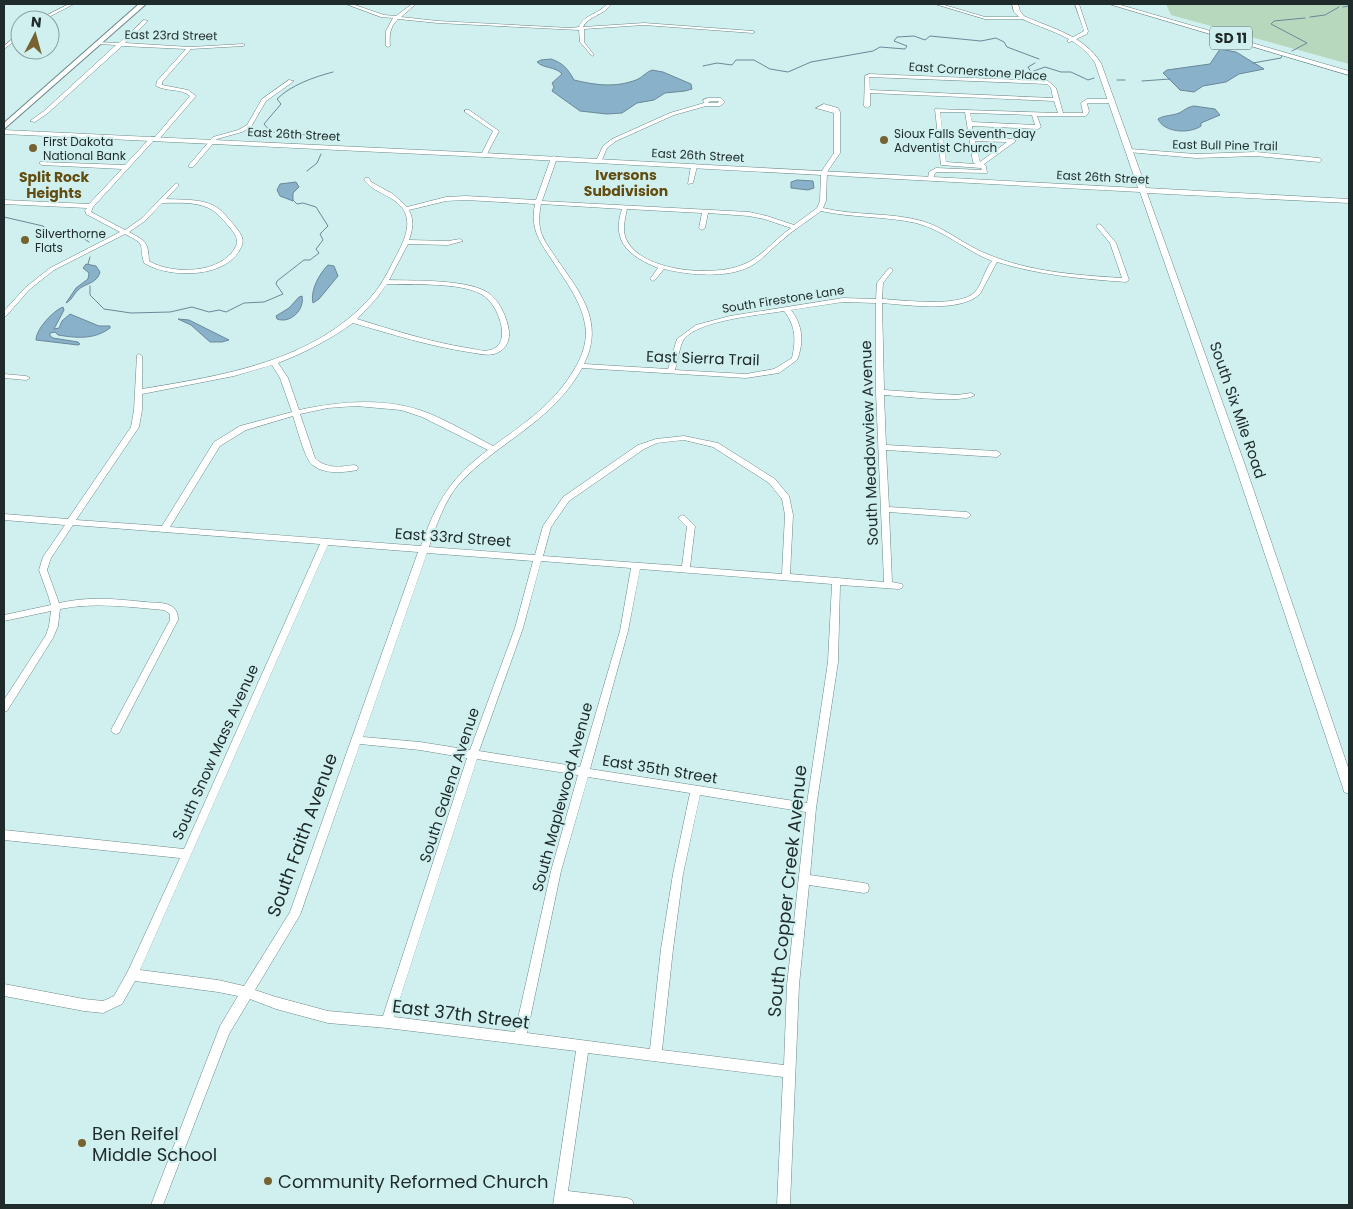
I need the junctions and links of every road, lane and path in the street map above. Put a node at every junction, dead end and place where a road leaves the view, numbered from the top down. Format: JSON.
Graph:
{"nodes":[{"id":1,"x":72,"y":4,"type":"edge"},
{"id":2,"x":133,"y":4,"type":"edge"},
{"id":3,"x":143,"y":4,"type":"edge"},
{"id":4,"x":348,"y":4,"type":"edge"},
{"id":5,"x":414,"y":4,"type":"edge"},
{"id":6,"x":609,"y":4,"type":"edge"},
{"id":7,"x":937,"y":4,"type":"edge"},
{"id":8,"x":1015,"y":4,"type":"edge"},
{"id":9,"x":1077,"y":4,"type":"edge"},
{"id":10,"x":1112,"y":4,"type":"edge"},
{"id":11,"x":1125,"y":4,"type":"edge"},
{"id":12,"x":1009,"y":9,"type":"dead end"},
{"id":13,"x":60,"y":10,"type":"edge"},
{"id":14,"x":396,"y":18,"type":"junction"},
{"id":15,"x":1023,"y":19,"type":"junction"},
{"id":16,"x":146,"y":22,"type":"dead end"},
{"id":17,"x":580,"y":29,"type":"junction"},
{"id":18,"x":753,"y":32,"type":"dead end"},
{"id":19,"x":1072,"y":40,"type":"junction"},
{"id":20,"x":98,"y":43,"type":"junction"},
{"id":21,"x":119,"y":45,"type":"junction"},
{"id":22,"x":243,"y":45,"type":"dead end"},
{"id":23,"x":388,"y":46,"type":"dead end"},
{"id":24,"x":190,"y":48,"type":"junction"},
{"id":25,"x":592,"y":55,"type":"dead end"},
{"id":26,"x":1349,"y":71,"type":"edge"},
{"id":27,"x":291,"y":81,"type":"dead end"},
{"id":28,"x":867,"y":92,"type":"junction"},
{"id":29,"x":970,"y":96,"type":"junction"},
{"id":30,"x":1057,"y":100,"type":"junction"},
{"id":31,"x":1112,"y":101,"type":"junction"},
{"id":32,"x":706,"y":104,"type":"dead end"},
{"id":33,"x":868,"y":106,"type":"dead end"},
{"id":34,"x":467,"y":111,"type":"dead end"},
{"id":35,"x":970,"y":111,"type":"junction"},
{"id":36,"x":837,"y":112,"type":"dead end"},
{"id":37,"x":1061,"y":115,"type":"junction"},
{"id":38,"x":4,"y":116,"type":"edge"},
{"id":39,"x":1035,"y":117,"type":"junction"},
{"id":40,"x":33,"y":121,"type":"dead end"},
{"id":41,"x":1076,"y":121,"type":"dead end"},
{"id":42,"x":970,"y":124,"type":"junction"},
{"id":43,"x":4,"y":127,"type":"edge"},
{"id":44,"x":4,"y":132,"type":"edge"},
{"id":45,"x":46,"y":133,"type":"junction"},
{"id":46,"x":155,"y":138,"type":"junction"},
{"id":47,"x":972,"y":139,"type":"junction"},
{"id":48,"x":986,"y":140,"type":"junction"},
{"id":49,"x":212,"y":141,"type":"junction"},
{"id":50,"x":974,"y":147,"type":"junction"},
{"id":51,"x":1130,"y":151,"type":"junction"},
{"id":52,"x":484,"y":155,"type":"junction"},
{"id":53,"x":554,"y":158,"type":"junction"},
{"id":54,"x":1318,"y":160,"type":"dead end"},
{"id":55,"x":599,"y":161,"type":"junction"},
{"id":56,"x":42,"y":163,"type":"dead end"},
{"id":57,"x":981,"y":165,"type":"junction"},
{"id":58,"x":191,"y":166,"type":"dead end"},
{"id":59,"x":694,"y":166,"type":"junction"},
{"id":60,"x":126,"y":168,"type":"junction"},
{"id":61,"x":824,"y":172,"type":"junction"},
{"id":62,"x":931,"y":178,"type":"junction"},
{"id":63,"x":368,"y":179,"type":"dead end"},
{"id":64,"x":690,"y":183,"type":"dead end"},
{"id":65,"x":176,"y":185,"type":"dead end"},
{"id":66,"x":1144,"y":190,"type":"junction"},
{"id":67,"x":162,"y":201,"type":"junction"},
{"id":68,"x":1349,"y":201,"type":"edge"},
{"id":69,"x":4,"y":202,"type":"edge"},
{"id":70,"x":538,"y":203,"type":"junction"},
{"id":71,"x":90,"y":206,"type":"junction"},
{"id":72,"x":625,"y":207,"type":"junction"},
{"id":73,"x":405,"y":209,"type":"junction"},
{"id":74,"x":820,"y":209,"type":"junction"},
{"id":75,"x":705,"y":212,"type":"junction"},
{"id":76,"x":1099,"y":226,"type":"dead end"},
{"id":77,"x":795,"y":227,"type":"junction"},
{"id":78,"x":702,"y":228,"type":"dead end"},
{"id":79,"x":125,"y":232,"type":"junction"},
{"id":80,"x":460,"y":241,"type":"dead end"},
{"id":81,"x":406,"y":242,"type":"junction"},
{"id":82,"x":996,"y":260,"type":"junction"},
{"id":83,"x":662,"y":267,"type":"junction"},
{"id":84,"x":890,"y":270,"type":"dead end"},
{"id":85,"x":653,"y":279,"type":"dead end"},
{"id":86,"x":385,"y":282,"type":"junction"},
{"id":87,"x":879,"y":300,"type":"junction"},
{"id":88,"x":786,"y":309,"type":"junction"},
{"id":89,"x":4,"y":315,"type":"edge"},
{"id":90,"x":352,"y":320,"type":"junction"},
{"id":91,"x":139,"y":356,"type":"dead end"},
{"id":92,"x":274,"y":362,"type":"junction"},
{"id":93,"x":580,"y":366,"type":"junction"},
{"id":94,"x":671,"y":372,"type":"junction"},
{"id":95,"x":4,"y":376,"type":"edge"},
{"id":96,"x":26,"y":378,"type":"dead end"},
{"id":97,"x":139,"y":392,"type":"junction"},
{"id":98,"x":880,"y":392,"type":"junction"},
{"id":99,"x":971,"y":395,"type":"dead end"},
{"id":100,"x":296,"y":413,"type":"junction"},
{"id":101,"x":882,"y":447,"type":"junction"},
{"id":102,"x":493,"y":449,"type":"junction"},
{"id":103,"x":997,"y":454,"type":"dead end"},
{"id":104,"x":354,"y":468,"type":"dead end"},
{"id":105,"x":884,"y":509,"type":"junction"},
{"id":106,"x":967,"y":515,"type":"dead end"},
{"id":107,"x":4,"y":517,"type":"edge"},
{"id":108,"x":682,"y":518,"type":"dead end"},
{"id":109,"x":70,"y":522,"type":"junction"},
{"id":110,"x":164,"y":529,"type":"junction"},
{"id":111,"x":325,"y":542,"type":"junction"},
{"id":112,"x":424,"y":548,"type":"junction"},
{"id":113,"x":539,"y":558,"type":"junction"},
{"id":114,"x":636,"y":565,"type":"junction"},
{"id":115,"x":686,"y":569,"type":"junction"},
{"id":116,"x":786,"y":577,"type":"junction"},
{"id":117,"x":836,"y":581,"type":"junction"},
{"id":118,"x":888,"y":585,"type":"junction"},
{"id":119,"x":900,"y":586,"type":"dead end"},
{"id":120,"x":57,"y":606,"type":"junction"},
{"id":121,"x":4,"y":618,"type":"edge"},
{"id":122,"x":4,"y":708,"type":"edge"},
{"id":123,"x":116,"y":730,"type":"dead end"},
{"id":124,"x":356,"y":740,"type":"junction"},
{"id":125,"x":474,"y":754,"type":"junction"},
{"id":126,"x":584,"y":772,"type":"junction"},
{"id":127,"x":1349,"y":788,"type":"edge"},
{"id":128,"x":696,"y":790,"type":"junction"},
{"id":129,"x":811,"y":808,"type":"junction"},
{"id":130,"x":4,"y":835,"type":"edge"},
{"id":131,"x":187,"y":854,"type":"junction"},
{"id":132,"x":805,"y":879,"type":"junction"},
{"id":133,"x":864,"y":888,"type":"dead end"},
{"id":134,"x":132,"y":975,"type":"junction"},
{"id":135,"x":4,"y":990,"type":"edge"},
{"id":136,"x":248,"y":993,"type":"junction"},
{"id":137,"x":387,"y":1022,"type":"junction"},
{"id":138,"x":520,"y":1038,"type":"junction"},
{"id":139,"x":583,"y":1047,"type":"junction"},
{"id":140,"x":655,"y":1055,"type":"junction"},
{"id":141,"x":790,"y":1072,"type":"junction"},
{"id":142,"x":560,"y":1201,"type":"edge"},
{"id":143,"x":157,"y":1205,"type":"edge"},
{"id":144,"x":627,"y":1205,"type":"edge"},
{"id":145,"x":784,"y":1205,"type":"edge"}],
"edges":[{"from":1,"to":13,"type":"street"},
{"from":2,"to":38,"type":"highway"},
{"from":3,"to":20,"type":"highway"},
{"from":4,"to":14,"type":"street"},
{"from":5,"to":14,"type":"street"},
{"from":6,"to":17,"type":"street"},
{"from":7,"to":15,"type":"street"},
{"from":8,"to":15,"type":"main road"},
{"from":9,"to":19,"type":"street"},
{"from":10,"to":26,"type":"main road","number":"SD 11"},
{"from":11,"to":26,"type":"main road","number":"SD 11"},
{"from":12,"to":15,"type":"main road","name":"South Six Mile Road"},
{"from":14,"to":17,"type":"street"},
{"from":14,"to":23,"type":"street"},
{"from":15,"to":19,"type":"main road","name":"South Six Mile Road"},
{"from":16,"to":21,"type":"street"},
{"from":17,"to":18,"type":"street"},
{"from":17,"to":25,"type":"street"},
{"from":19,"to":31,"type":"main road","name":"South Six Mile Road"},
{"from":20,"to":21,"type":"street","name":"East 23rd Street"},
{"from":20,"to":43,"type":"highway"},
{"from":21,"to":24,"type":"street","name":"East 23rd Street"},
{"from":21,"to":40,"type":"street"},
{"from":22,"to":24,"type":"street","name":"East 23rd Street"},
{"from":24,"to":46,"type":"street"},
{"from":27,"to":49,"type":"street"},
{"from":28,"to":29,"type":"street"},
{"from":28,"to":30,"type":"street","name":"East Cornerstone Place"},
{"from":28,"to":33,"type":"street"},
{"from":29,"to":30,"type":"street"},
{"from":29,"to":35,"type":"street"},
{"from":30,"to":37,"type":"street","name":"East Cornerstone Place"},
{"from":31,"to":37,"type":"street"},
{"from":31,"to":51,"type":"main road","name":"South Six Mile Road"},
{"from":32,"to":55,"type":"street"},
{"from":34,"to":52,"type":"street"},
{"from":35,"to":39,"type":"street"},
{"from":35,"to":42,"type":"street"},
{"from":35,"to":57,"type":"street"},
{"from":36,"to":61,"type":"street"},
{"from":37,"to":39,"type":"street"},
{"from":39,"to":41,"type":"street"},
{"from":39,"to":42,"type":"street"},
{"from":42,"to":47,"type":"street"},
{"from":43,"to":45,"type":"main road","name":"East 26th Street"},
{"from":44,"to":45,"type":"main road","name":"East 26th Street"},
{"from":45,"to":46,"type":"main road","name":"East 26th Street"},
{"from":46,"to":49,"type":"main road","name":"East 26th Street"},
{"from":46,"to":60,"type":"street"},
{"from":47,"to":48,"type":"street"},
{"from":47,"to":50,"type":"street"},
{"from":48,"to":50,"type":"street"},
{"from":48,"to":57,"type":"street"},
{"from":49,"to":52,"type":"main road","name":"East 26th Street"},
{"from":49,"to":58,"type":"street"},
{"from":50,"to":57,"type":"street"},
{"from":51,"to":54,"type":"street","name":"East Bull Pine Trail"},
{"from":51,"to":66,"type":"main road","name":"South Six Mile Road"},
{"from":52,"to":53,"type":"main road","name":"East 26th Street"},
{"from":53,"to":55,"type":"main road","name":"East 26th Street"},
{"from":53,"to":70,"type":"street","name":"South Faith Avenue"},
{"from":55,"to":59,"type":"main road","name":"East 26th Street"},
{"from":56,"to":60,"type":"street"},
{"from":57,"to":62,"type":"street"},
{"from":59,"to":61,"type":"main road","name":"East 26th Street"},
{"from":59,"to":64,"type":"street"},
{"from":60,"to":71,"type":"street"},
{"from":61,"to":62,"type":"main road","name":"East 26th Street"},
{"from":61,"to":74,"type":"street"},
{"from":62,"to":66,"type":"main road","name":"East 26th Street"},
{"from":63,"to":73,"type":"street"},
{"from":65,"to":67,"type":"street"},
{"from":66,"to":68,"type":"main road","name":"East 26th Street"},
{"from":66,"to":127,"type":"main road","name":"South Six Mile Road"},
{"from":67,"to":79,"type":"street"},
{"from":67,"to":79,"type":"street"},
{"from":69,"to":71,"type":"street"},
{"from":70,"to":72,"type":"street"},
{"from":70,"to":73,"type":"street"},
{"from":70,"to":93,"type":"street","name":"South Faith Avenue"},
{"from":71,"to":79,"type":"street"},
{"from":72,"to":75,"type":"street"},
{"from":72,"to":83,"type":"street"},
{"from":73,"to":81,"type":"street"},
{"from":74,"to":77,"type":"street"},
{"from":74,"to":82,"type":"street"},
{"from":75,"to":77,"type":"street"},
{"from":75,"to":78,"type":"street"},
{"from":76,"to":82,"type":"street"},
{"from":77,"to":83,"type":"street"},
{"from":79,"to":89,"type":"street"},
{"from":80,"to":81,"type":"street"},
{"from":81,"to":86,"type":"street"},
{"from":82,"to":87,"type":"street","name":"South Firestone Lane"},
{"from":83,"to":85,"type":"street"},
{"from":84,"to":87,"type":"street","name":"South Meadowview Avenue"},
{"from":86,"to":90,"type":"street"},
{"from":86,"to":90,"type":"street"},
{"from":87,"to":88,"type":"street","name":"South Firestone Lane"},
{"from":87,"to":98,"type":"street","name":"South Meadowview Avenue"},
{"from":88,"to":94,"type":"street","name":"South Firestone Lane"},
{"from":88,"to":94,"type":"street","name":"East Sierra Trail"},
{"from":90,"to":92,"type":"street"},
{"from":91,"to":97,"type":"street"},
{"from":92,"to":97,"type":"street"},
{"from":92,"to":100,"type":"street"},
{"from":93,"to":94,"type":"street","name":"East Sierra Trail"},
{"from":93,"to":102,"type":"street","name":"South Faith Avenue"},
{"from":95,"to":96,"type":"street"},
{"from":97,"to":109,"type":"street"},
{"from":98,"to":99,"type":"street"},
{"from":98,"to":101,"type":"street","name":"South Meadowview Avenue"},
{"from":100,"to":102,"type":"street"},
{"from":100,"to":104,"type":"street"},
{"from":100,"to":110,"type":"street"},
{"from":101,"to":103,"type":"street"},
{"from":101,"to":105,"type":"street","name":"South Meadowview Avenue"},
{"from":102,"to":112,"type":"street","name":"South Faith Avenue"},
{"from":105,"to":106,"type":"street"},
{"from":105,"to":118,"type":"street","name":"South Meadowview Avenue"},
{"from":107,"to":109,"type":"street","name":"East 33rd Street"},
{"from":108,"to":115,"type":"street"},
{"from":109,"to":110,"type":"street","name":"East 33rd Street"},
{"from":109,"to":120,"type":"street"},
{"from":110,"to":111,"type":"street","name":"East 33rd Street"},
{"from":111,"to":112,"type":"street","name":"East 33rd Street"},
{"from":111,"to":131,"type":"street","name":"South Snow Mass Avenue"},
{"from":112,"to":113,"type":"street","name":"East 33rd Street"},
{"from":112,"to":124,"type":"street","name":"South Faith Avenue"},
{"from":113,"to":114,"type":"street","name":"East 33rd Street"},
{"from":113,"to":116,"type":"street"},
{"from":113,"to":125,"type":"street","name":"South Galena Avenue"},
{"from":114,"to":115,"type":"street","name":"East 33rd Street"},
{"from":114,"to":126,"type":"street","name":"South Maplewood Avenue"},
{"from":115,"to":116,"type":"street","name":"East 33rd Street"},
{"from":116,"to":117,"type":"street","name":"East 33rd Street"},
{"from":117,"to":118,"type":"street","name":"East 33rd Street"},
{"from":117,"to":129,"type":"street","name":"South Copper Creek Avenue"},
{"from":118,"to":119,"type":"street","name":"East 33rd Street"},
{"from":120,"to":121,"type":"street"},
{"from":120,"to":122,"type":"street"},
{"from":120,"to":123,"type":"street"},
{"from":124,"to":125,"type":"street","name":"East 35th Street"},
{"from":124,"to":136,"type":"street","name":"South Faith Avenue"},
{"from":125,"to":126,"type":"street","name":"East 35th Street"},
{"from":125,"to":137,"type":"street","name":"South Galena Avenue"},
{"from":126,"to":128,"type":"street","name":"East 35th Street"},
{"from":126,"to":138,"type":"street","name":"South Maplewood Avenue"},
{"from":128,"to":129,"type":"street","name":"East 35th Street"},
{"from":128,"to":140,"type":"street"},
{"from":129,"to":132,"type":"street","name":"South Copper Creek Avenue"},
{"from":130,"to":131,"type":"street"},
{"from":131,"to":134,"type":"street","name":"South Snow Mass Avenue"},
{"from":132,"to":133,"type":"street"},
{"from":132,"to":141,"type":"street","name":"South Copper Creek Avenue"},
{"from":134,"to":135,"type":"street","name":"South Snow Mass Avenue"},
{"from":134,"to":136,"type":"street","name":"East 37th Street"},
{"from":136,"to":137,"type":"street","name":"East 37th Street"},
{"from":136,"to":143,"type":"street","name":"South Faith Avenue"},
{"from":137,"to":138,"type":"street","name":"East 37th Street"},
{"from":138,"to":139,"type":"street","name":"East 37th Street"},
{"from":139,"to":140,"type":"street","name":"East 37th Street"},
{"from":139,"to":142,"type":"street"},
{"from":140,"to":141,"type":"street","name":"East 37th Street"},
{"from":141,"to":145,"type":"street","name":"South Copper Creek Avenue"},
{"from":142,"to":144,"type":"street"}]}
